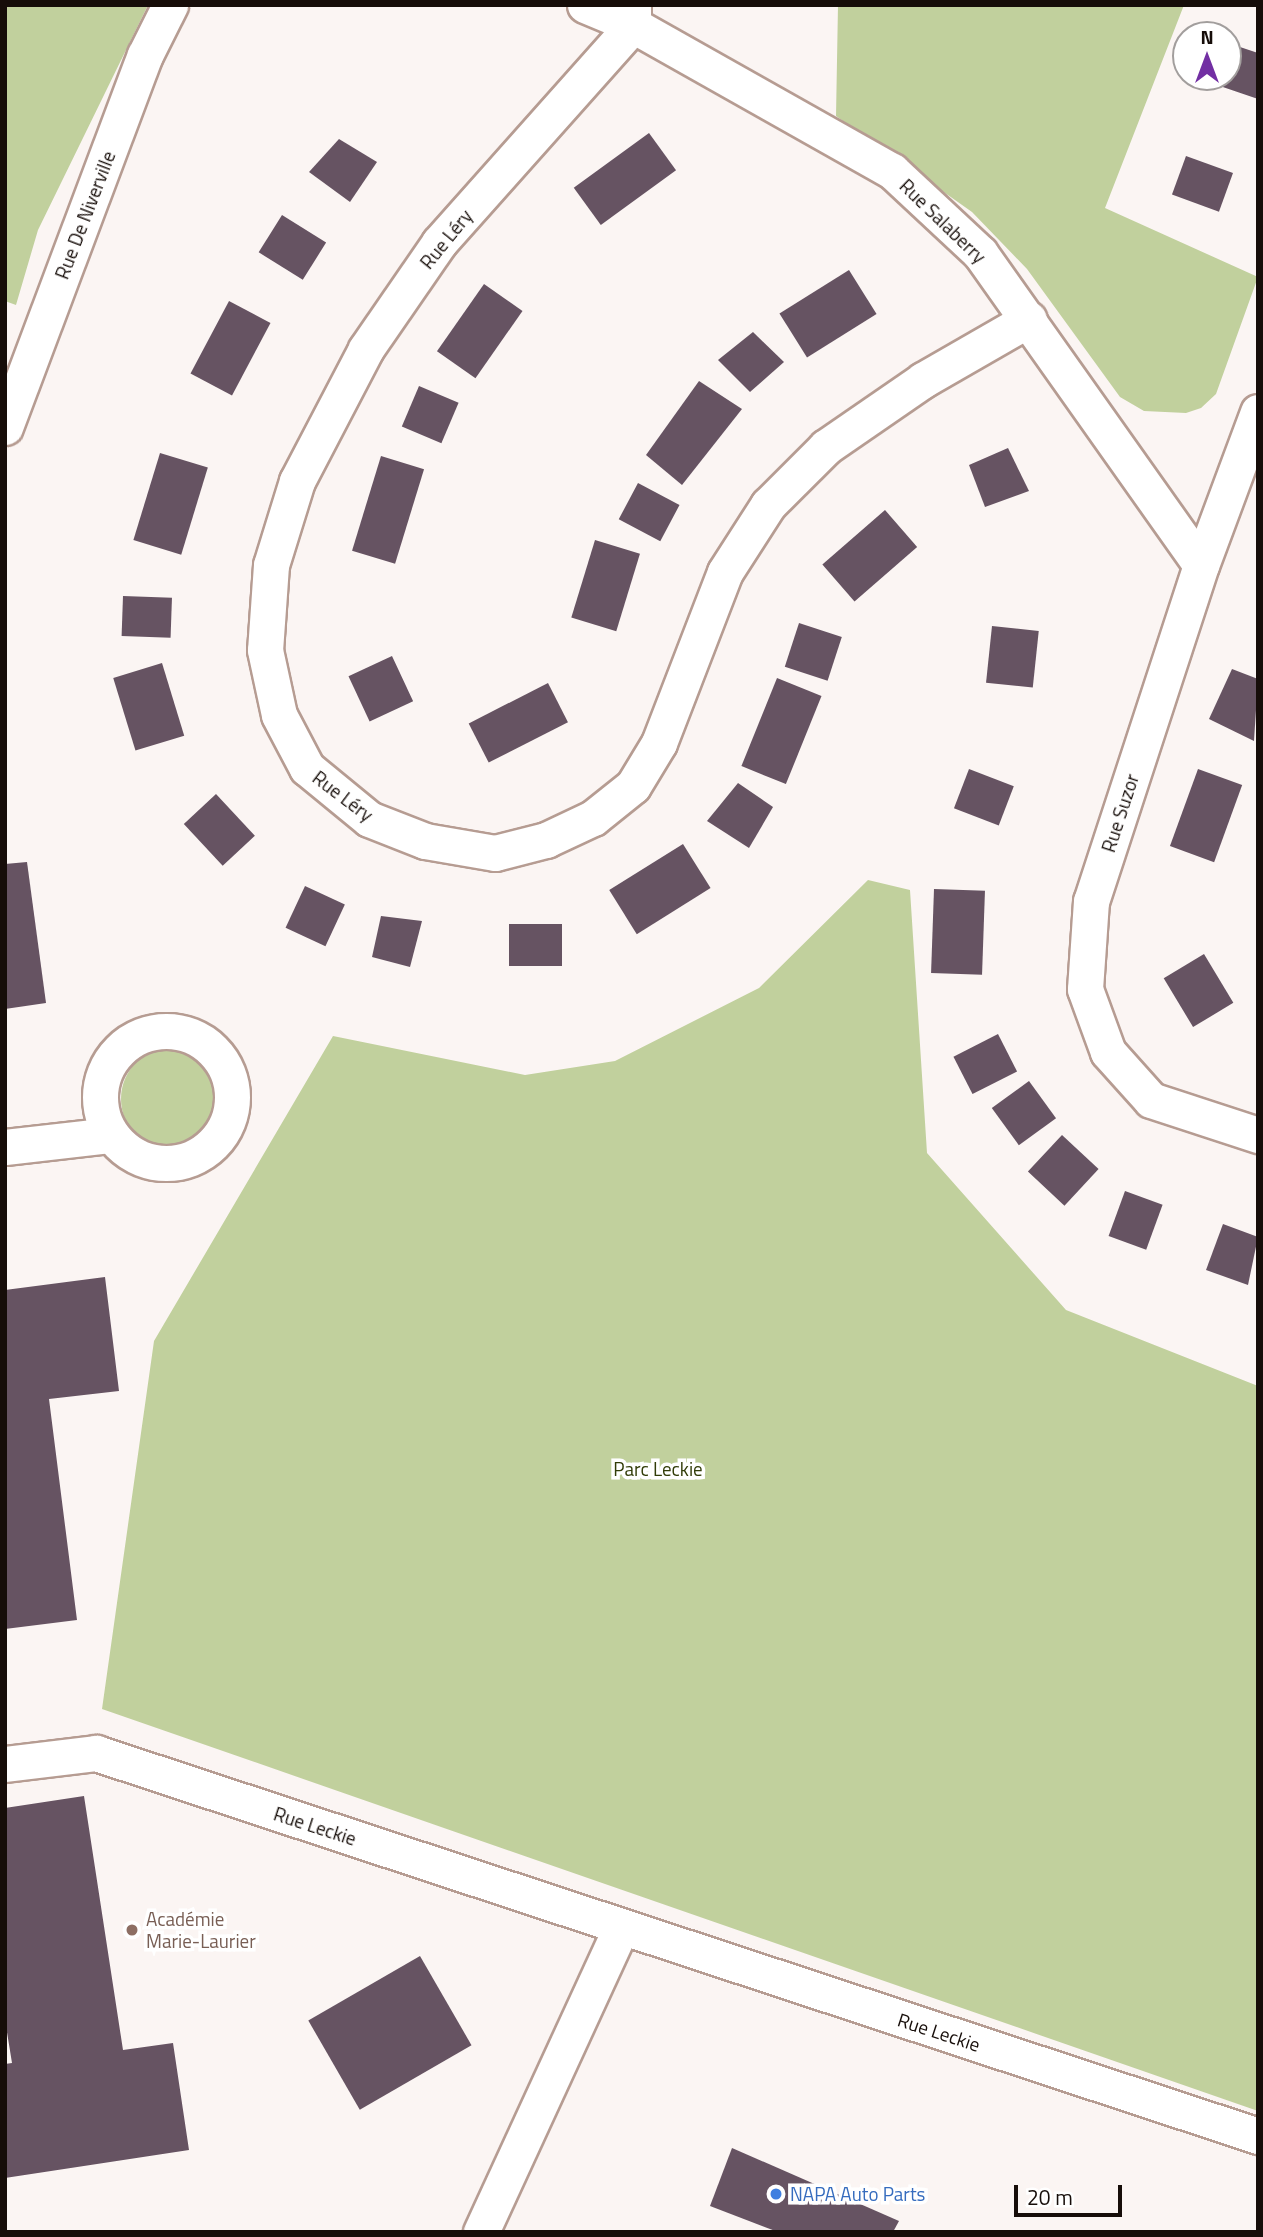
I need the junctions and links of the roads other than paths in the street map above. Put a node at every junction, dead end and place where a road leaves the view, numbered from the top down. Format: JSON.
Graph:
{"nodes":[{"id":1,"x":170,"y":5,"type":"edge"},
{"id":2,"x":585,"y":5,"type":"edge"},
{"id":3,"x":633,"y":15,"type":"edge"},
{"id":4,"x":1029,"y":319,"type":"junction"},
{"id":5,"x":1258,"y":412,"type":"edge"},
{"id":6,"x":5,"y":427,"type":"edge"},
{"id":7,"x":1201,"y":565,"type":"junction"},
{"id":8,"x":111,"y":1135,"type":"dead end"},
{"id":9,"x":1258,"y":1135,"type":"edge"},
{"id":10,"x":5,"y":1147,"type":"edge"},
{"id":11,"x":5,"y":1764,"type":"edge"},
{"id":12,"x":621,"y":1927,"type":"junction"},
{"id":13,"x":1258,"y":2136,"type":"edge"},
{"id":14,"x":481,"y":2232,"type":"edge"}],
"edges":[{"from":1,"to":6,"type":"street","name":"Rue De Niverville"},
{"from":2,"to":3,"type":"street"},
{"from":3,"to":4,"type":"street","name":"Rue Salaberry"},
{"from":3,"to":4,"type":"street","name":"Rue Léry"},
{"from":4,"to":7,"type":"street","name":"Rue Salaberry"},
{"from":5,"to":7,"type":"street","name":"Rue Suzor"},
{"from":7,"to":9,"type":"street","name":"Rue Suzor"},
{"from":8,"to":10,"type":"street"},
{"from":11,"to":12,"type":"street","name":"Rue Leckie"},
{"from":12,"to":13,"type":"street","name":"Rue Leckie"},
{"from":12,"to":14,"type":"street"}]}
